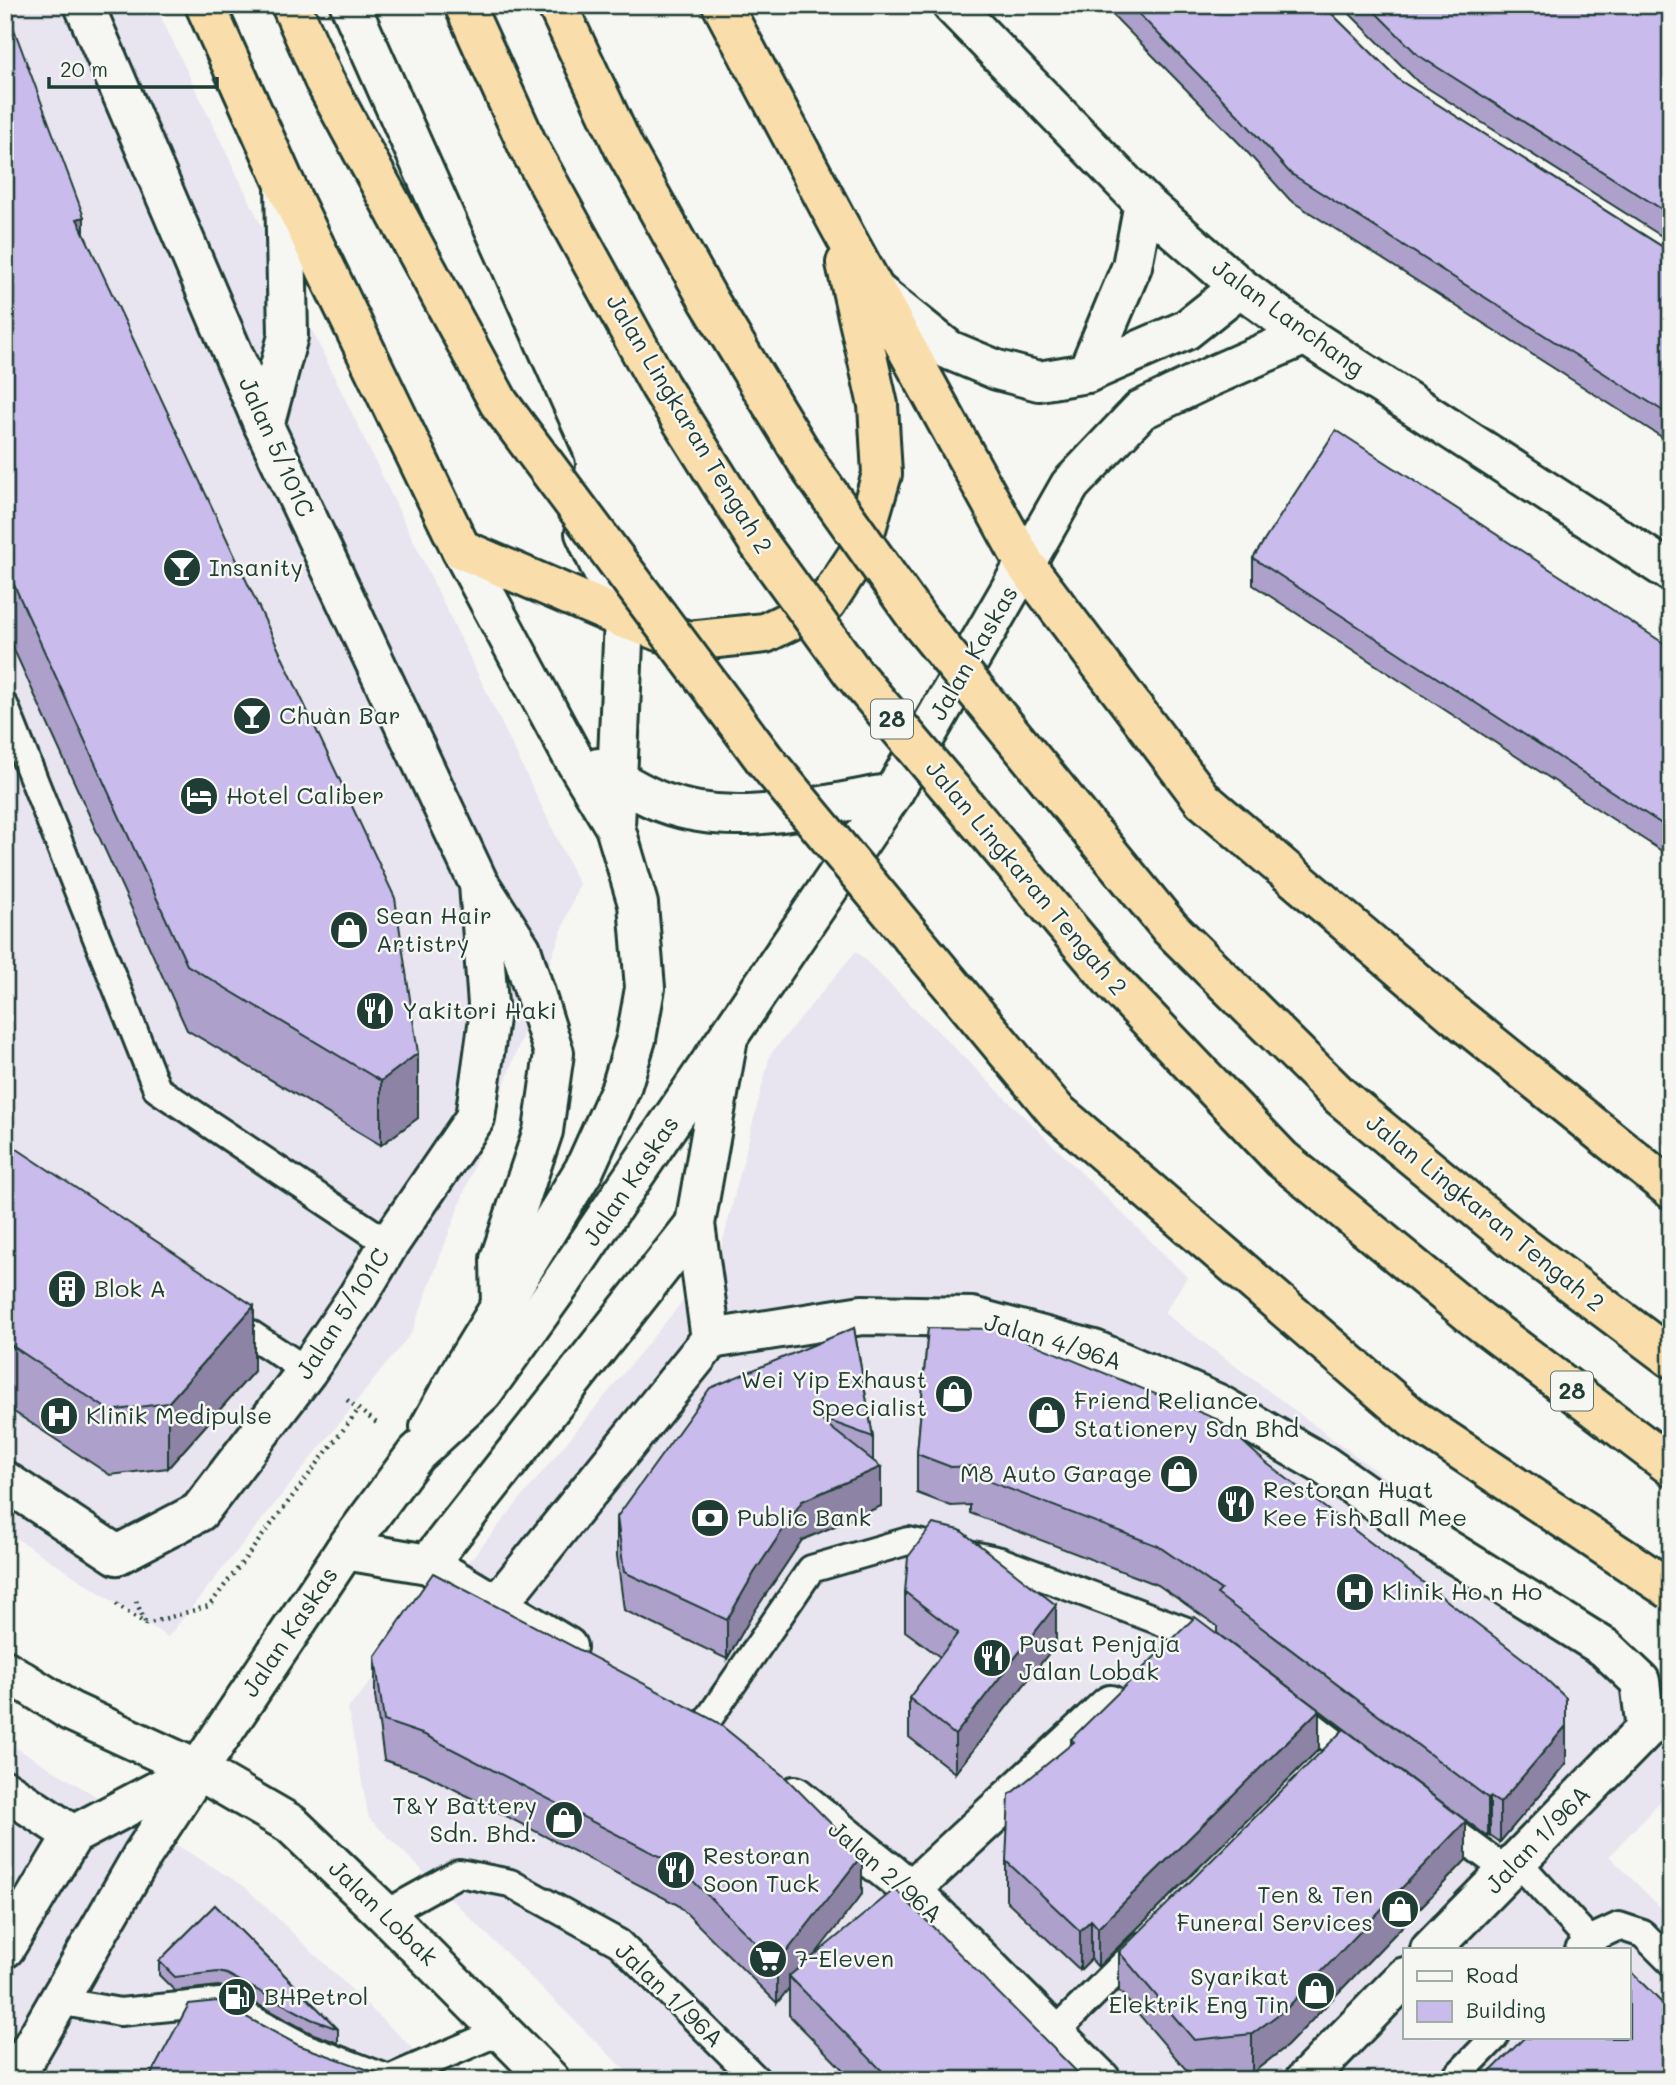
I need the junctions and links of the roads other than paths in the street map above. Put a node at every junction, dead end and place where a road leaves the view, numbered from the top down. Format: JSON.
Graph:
{"nodes":[{"id":1,"x":84,"y":5,"type":"edge"},
{"id":2,"x":205,"y":5,"type":"edge"},
{"id":3,"x":291,"y":5,"type":"edge"},
{"id":4,"x":351,"y":5,"type":"edge"},
{"id":5,"x":464,"y":5,"type":"edge"},
{"id":6,"x":556,"y":5,"type":"edge"},
{"id":7,"x":722,"y":5,"type":"edge"},
{"id":8,"x":952,"y":5,"type":"edge"},
{"id":9,"x":285,"y":184,"type":"junction"},
{"id":10,"x":1144,"y":203,"type":"junction"},
{"id":11,"x":838,"y":223,"type":"junction"},
{"id":12,"x":1240,"y":287,"type":"junction"},
{"id":13,"x":878,"y":293,"type":"junction"},
{"id":14,"x":1305,"y":335,"type":"junction"},
{"id":15,"x":1087,"y":373,"type":"junction"},
{"id":16,"x":264,"y":426,"type":"junction"},
{"id":17,"x":461,"y":549,"type":"junction"},
{"id":18,"x":1025,"y":564,"type":"junction"},
{"id":19,"x":1671,"y":572,"type":"edge"},
{"id":20,"x":624,"y":619,"type":"junction"},
{"id":21,"x":5,"y":706,"type":"edge"},
{"id":22,"x":571,"y":754,"type":"junction"},
{"id":23,"x":618,"y":780,"type":"junction"},
{"id":24,"x":893,"y":793,"type":"junction"},
{"id":25,"x":615,"y":827,"type":"junction"},
{"id":26,"x":480,"y":884,"type":"junction"},
{"id":27,"x":728,"y":1038,"type":"junction"},
{"id":28,"x":1671,"y":1189,"type":"edge"},
{"id":29,"x":695,"y":1224,"type":"junction"},
{"id":30,"x":389,"y":1244,"type":"junction"},
{"id":31,"x":202,"y":1302,"type":"edge"},
{"id":32,"x":501,"y":1306,"type":"junction"},
{"id":33,"x":712,"y":1339,"type":"junction"},
{"id":34,"x":1671,"y":1358,"type":"edge"},
{"id":35,"x":307,"y":1371,"type":"junction"},
{"id":36,"x":416,"y":1454,"type":"junction"},
{"id":37,"x":1671,"y":1466,"type":"edge"},
{"id":38,"x":5,"y":1481,"type":"edge"},
{"id":39,"x":345,"y":1550,"type":"junction"},
{"id":40,"x":428,"y":1564,"type":"junction"},
{"id":41,"x":1671,"y":1590,"type":"edge"},
{"id":42,"x":497,"y":1605,"type":"junction"},
{"id":43,"x":1189,"y":1632,"type":"junction"},
{"id":44,"x":1233,"y":1665,"type":"edge"},
{"id":45,"x":597,"y":1666,"type":"edge"},
{"id":46,"x":5,"y":1670,"type":"edge"},
{"id":47,"x":1276,"y":1699,"type":"edge"},
{"id":48,"x":670,"y":1705,"type":"edge"},
{"id":49,"x":1646,"y":1729,"type":"joint"},
{"id":50,"x":716,"y":1733,"type":"joint"},
{"id":51,"x":1342,"y":1748,"type":"junction"},
{"id":52,"x":1322,"y":1768,"type":"edge"},
{"id":53,"x":198,"y":1770,"type":"junction"},
{"id":54,"x":1375,"y":1773,"type":"edge"},
{"id":55,"x":771,"y":1776,"type":"edge"},
{"id":56,"x":5,"y":1790,"type":"edge"},
{"id":57,"x":1419,"y":1806,"type":"edge"},
{"id":58,"x":73,"y":1835,"type":"junction"},
{"id":59,"x":1512,"y":1866,"type":"junction"},
{"id":60,"x":911,"y":1890,"type":"junction"},
{"id":61,"x":385,"y":1914,"type":"junction"},
{"id":62,"x":1163,"y":1925,"type":"edge"},
{"id":63,"x":1584,"y":1945,"type":"edge"},
{"id":64,"x":5,"y":1948,"type":"edge"},
{"id":65,"x":1432,"y":1948,"type":"edge"},
{"id":66,"x":1671,"y":1962,"type":"edge"},
{"id":67,"x":1403,"y":1979,"type":"edge"},
{"id":68,"x":58,"y":2001,"type":"junction"},
{"id":69,"x":501,"y":2031,"type":"junction"},
{"id":70,"x":1054,"y":2033,"type":"junction"},
{"id":71,"x":1493,"y":2039,"type":"edge"},
{"id":72,"x":13,"y":2080,"type":"edge"},
{"id":73,"x":550,"y":2080,"type":"edge"},
{"id":74,"x":757,"y":2080,"type":"edge"},
{"id":75,"x":1101,"y":2080,"type":"edge"},
{"id":76,"x":1304,"y":2080,"type":"edge"},
{"id":77,"x":1453,"y":2080,"type":"edge"}],
"edges":[{"from":1,"to":16,"type":"street","name":"Jalan 5/101C"},
{"from":2,"to":9,"type":"highway"},
{"from":3,"to":41,"type":"highway","bridge":true},
{"from":4,"to":20,"type":"street"},
{"from":5,"to":37,"type":"highway","name":"Jalan Lingkaran Tengah 2","number":"28","bridge":true},
{"from":6,"to":34,"type":"highway","name":"Jalan Lingkaran Tengah 2","bridge":true},
{"from":7,"to":11,"type":"highway"},
{"from":8,"to":10,"type":"street","name":"Jalan Lanchang"},
{"from":9,"to":16,"type":"street"},
{"from":9,"to":17,"type":"highway"},
{"from":10,"to":12,"type":"street","name":"Jalan Lanchang"},
{"from":10,"to":15,"type":"street"},
{"from":11,"to":13,"type":"highway"},
{"from":11,"to":20,"type":"highway"},
{"from":12,"to":14,"type":"street","name":"Jalan Lanchang"},
{"from":12,"to":15,"type":"street"},
{"from":13,"to":15,"type":"street"},
{"from":13,"to":18,"type":"highway"},
{"from":14,"to":18,"type":"street","name":"Jalan Kaskas"},
{"from":14,"to":19,"type":"street","name":"Jalan Lanchang"},
{"from":16,"to":26,"type":"street","name":"Jalan 5/101C"},
{"from":17,"to":20,"type":"highway"},
{"from":17,"to":22,"type":"street"},
{"from":18,"to":24,"type":"street","name":"Jalan Kaskas"},
{"from":18,"to":28,"type":"highway"},
{"from":20,"to":23,"type":"street"},
{"from":21,"to":30,"type":"lane"},
{"from":22,"to":23,"type":"street"},
{"from":22,"to":25,"type":"street"},
{"from":23,"to":24,"type":"street"},
{"from":23,"to":25,"type":"street"},
{"from":24,"to":27,"type":"street","name":"Jalan Kaskas"},
{"from":25,"to":32,"type":"street"},
{"from":26,"to":30,"type":"street","name":"Jalan 5/101C"},
{"from":26,"to":32,"type":"street","name":"Jalan 5/101C"},
{"from":27,"to":29,"type":"street"},
{"from":27,"to":36,"type":"street","name":"Jalan Kaskas"},
{"from":29,"to":33,"type":"street"},
{"from":29,"to":40,"type":"street"},
{"from":30,"to":35,"type":"street","name":"Jalan 5/101C"},
{"from":31,"to":35,"type":"lane"},
{"from":32,"to":36,"type":"street"},
{"from":33,"to":42,"type":"street"},
{"from":33,"to":49,"type":"street","name":"Jalan 4/96A"},
{"from":35,"to":38,"type":"street","name":"Jalan 5/101C"},
{"from":36,"to":39,"type":"street","name":"Jalan Kaskas"},
{"from":39,"to":40,"type":"street"},
{"from":39,"to":53,"type":"street","name":"Jalan Kaskas"},
{"from":40,"to":42,"type":"street"},
{"from":42,"to":45,"type":"street"},
{"from":43,"to":44,"type":"lane"},
{"from":43,"to":50,"type":"lane"},
{"from":43,"to":60,"type":"street"},
{"from":46,"to":53,"type":"street"},
{"from":47,"to":51,"type":"lane"},
{"from":48,"to":50,"type":"street"},
{"from":49,"to":59,"type":"street","name":"Jalan 1/96A"},
{"from":51,"to":52,"type":"lane"},
{"from":51,"to":54,"type":"lane"},
{"from":53,"to":58,"type":"street","name":"Jalan Kaskas"},
{"from":53,"to":61,"type":"street","name":"Jalan Lobak"},
{"from":53,"to":68,"type":"street","name":"Jalan Kaskas"},
{"from":55,"to":60,"type":"street","name":"Jalan 2/96A"},
{"from":56,"to":58,"type":"street"},
{"from":57,"to":59,"type":"lane"},
{"from":58,"to":64,"type":"street"},
{"from":59,"to":63,"type":"lane"},
{"from":59,"to":65,"type":"street","name":"Jalan 1/96A"},
{"from":60,"to":70,"type":"street","name":"Jalan 2/96A"},
{"from":61,"to":69,"type":"street","name":"Jalan Lobak"},
{"from":61,"to":74,"type":"lane","name":"Jalan 1/96A"},
{"from":62,"to":70,"type":"lane"},
{"from":63,"to":66,"type":"lane"},
{"from":67,"to":76,"type":"street"},
{"from":68,"to":69,"type":"lane"},
{"from":68,"to":72,"type":"street","name":"Jalan Kaskas"},
{"from":69,"to":73,"type":"street","name":"Jalan Lobak"},
{"from":70,"to":75,"type":"street","name":"Jalan 2/96A"},
{"from":71,"to":77,"type":"lane"}]}
